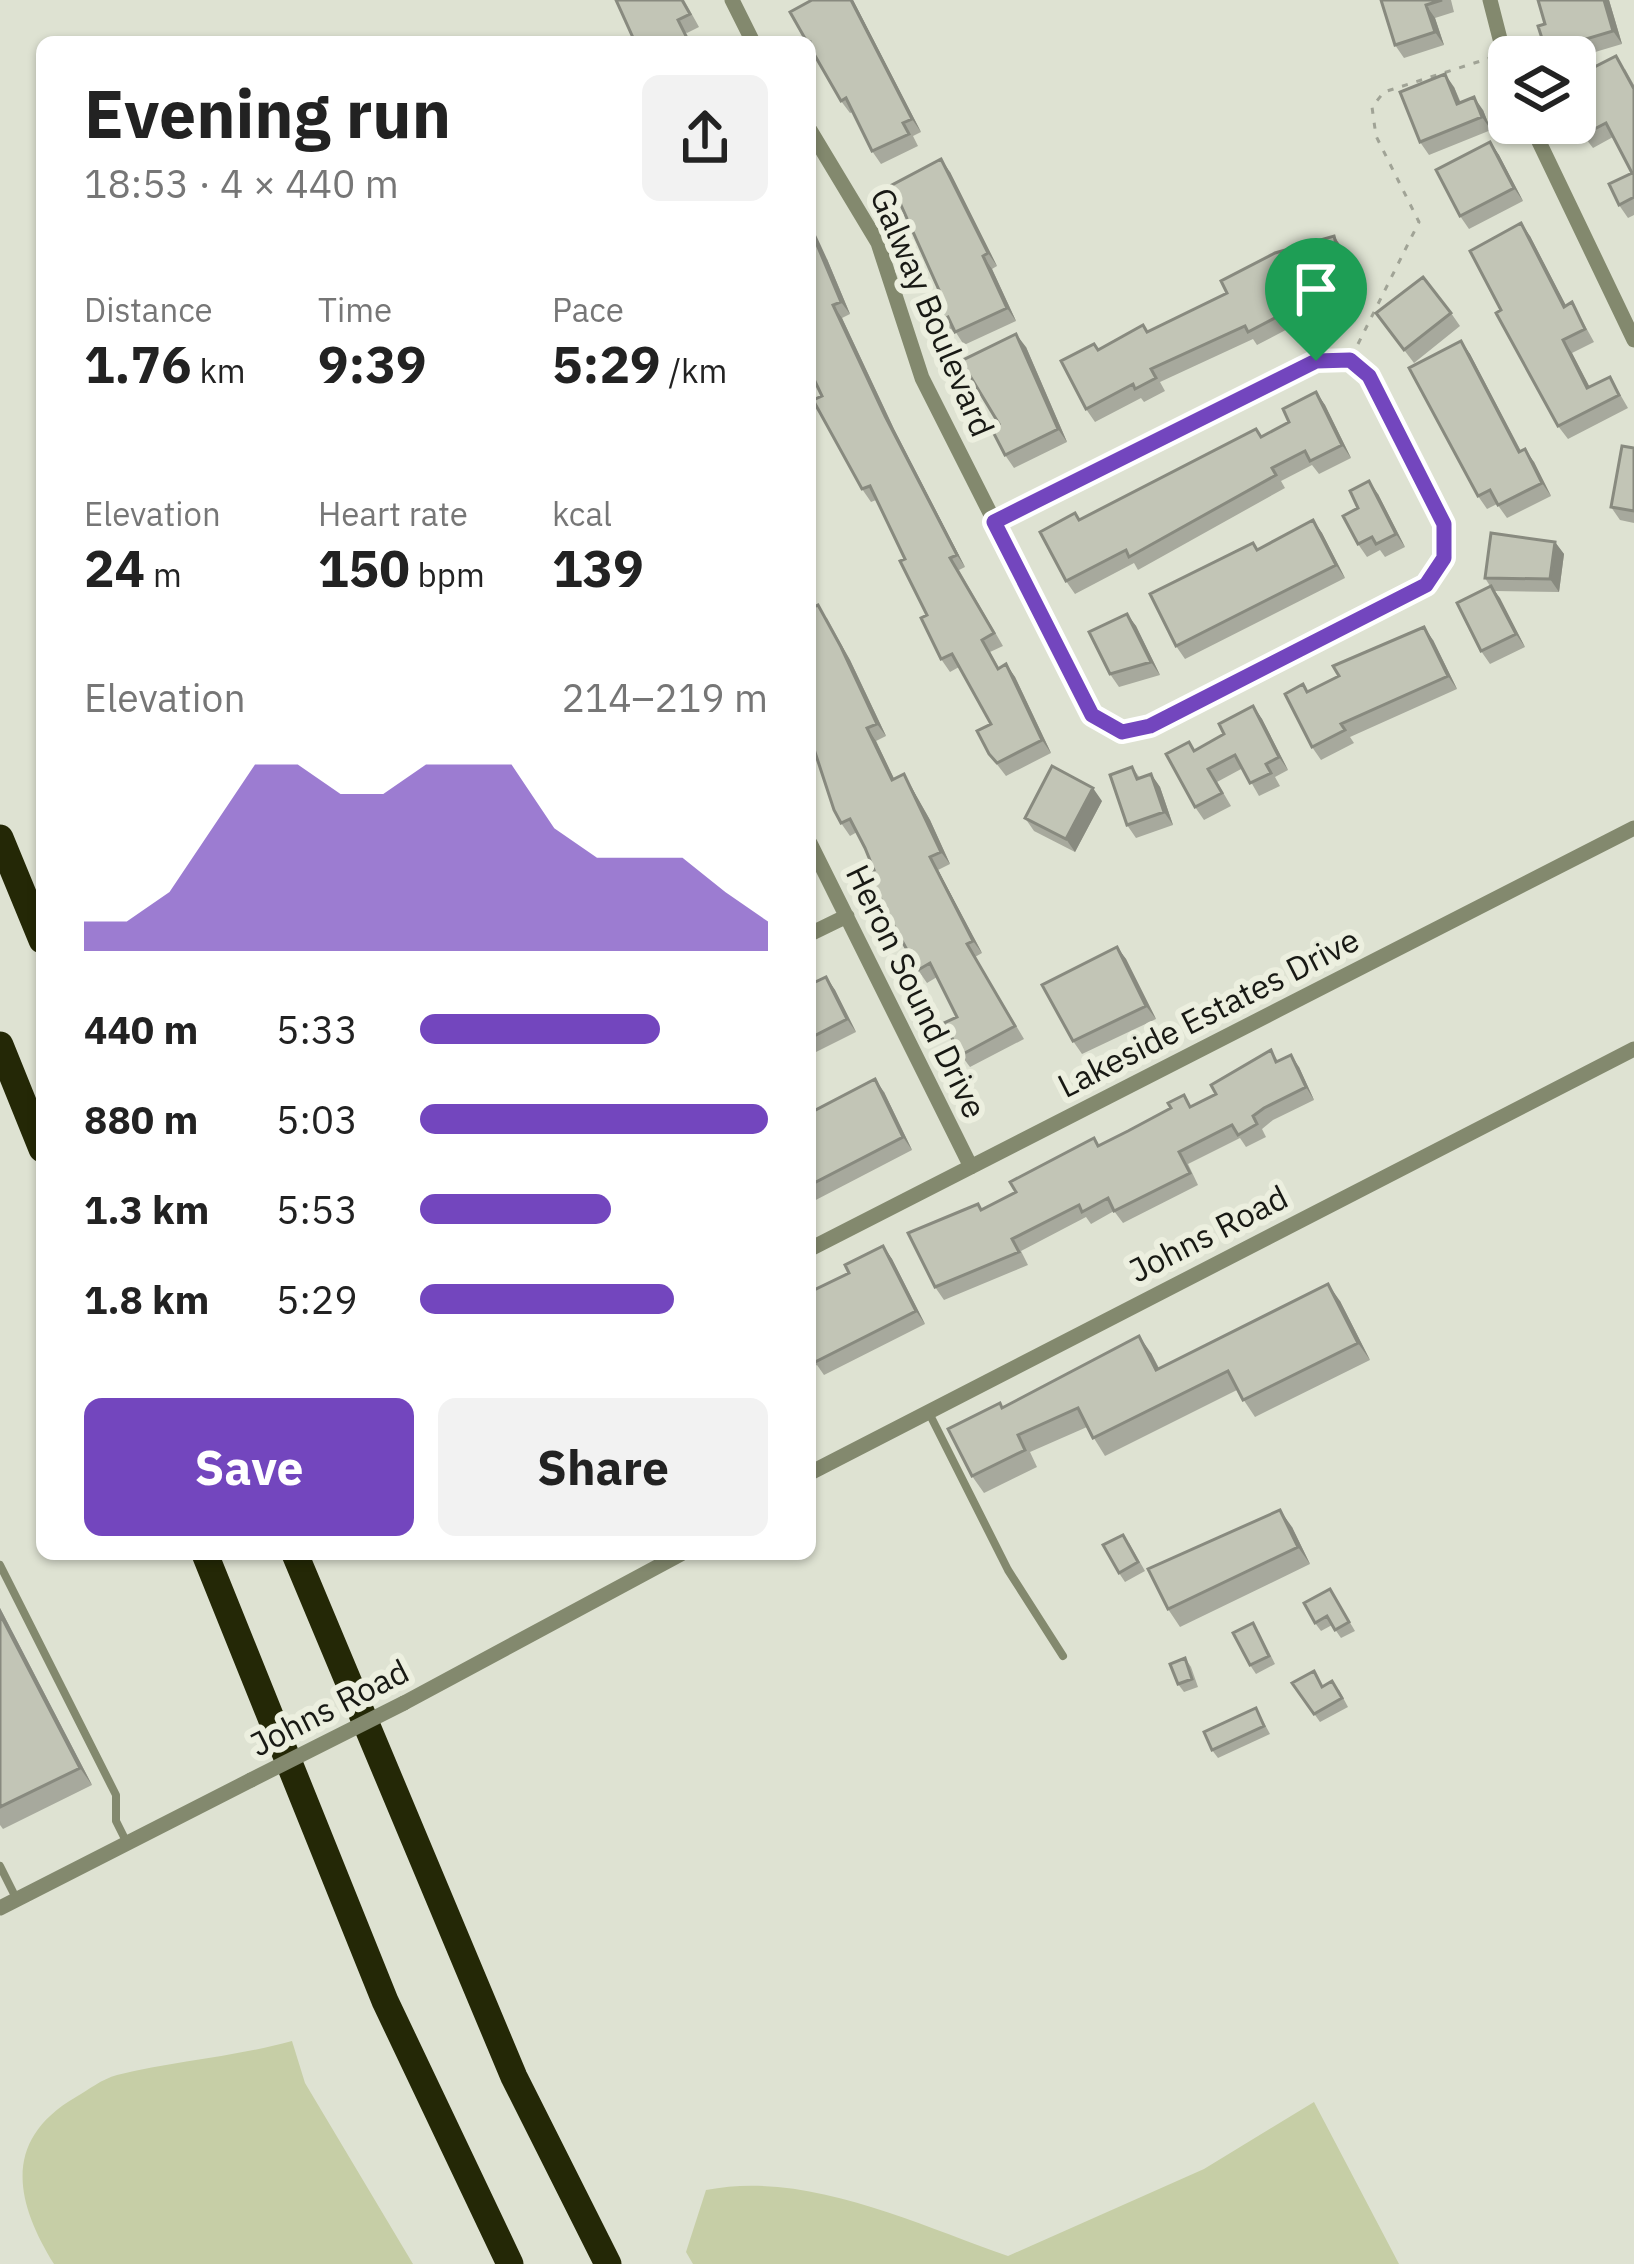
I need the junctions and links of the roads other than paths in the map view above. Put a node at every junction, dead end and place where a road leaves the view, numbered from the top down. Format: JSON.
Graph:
{"nodes":[{"id":1,"x":732,"y":0,"type":"edge"},
{"id":2,"x":1490,"y":0,"type":"edge"},
{"id":3,"x":750,"y":36,"type":"edge"},
{"id":4,"x":1499,"y":36,"type":"edge"},
{"id":5,"x":816,"y":140,"type":"edge"},
{"id":6,"x":1540,"y":144,"type":"edge"},
{"id":7,"x":1634,"y":340,"type":"edge"},
{"id":8,"x":994,"y":522,"type":"junction"},
{"id":9,"x":1634,"y":828,"type":"edge"},
{"id":10,"x":0,"y":838,"type":"edge"},
{"id":11,"x":816,"y":855,"type":"edge"},
{"id":12,"x":847,"y":916,"type":"junction"},
{"id":13,"x":36,"y":925,"type":"edge"},
{"id":14,"x":816,"y":931,"type":"edge"},
{"id":15,"x":0,"y":1045,"type":"edge"},
{"id":16,"x":1634,"y":1049,"type":"edge"},
{"id":17,"x":36,"y":1134,"type":"edge"},
{"id":18,"x":971,"y":1167,"type":"junction"},
{"id":19,"x":816,"y":1247,"type":"edge"},
{"id":20,"x":927,"y":1410,"type":"junction"},
{"id":21,"x":816,"y":1470,"type":"edge"},
{"id":22,"x":207,"y":1560,"type":"edge"},
{"id":23,"x":298,"y":1560,"type":"edge"},
{"id":24,"x":671,"y":1560,"type":"edge"},
{"id":25,"x":0,"y":1565,"type":"edge"},
{"id":26,"x":1063,"y":1656,"type":"dead end"},
{"id":27,"x":127,"y":1843,"type":"junction"},
{"id":28,"x":0,"y":1866,"type":"edge"},
{"id":29,"x":16,"y":1899,"type":"junction"},
{"id":30,"x":0,"y":1908,"type":"edge"},
{"id":31,"x":510,"y":2264,"type":"edge"},
{"id":32,"x":608,"y":2264,"type":"edge"}],
"edges":[{"from":1,"to":3,"type":"street"},
{"from":2,"to":4,"type":"street"},
{"from":5,"to":8,"type":"street","name":"Galway Boulevard"},
{"from":6,"to":7,"type":"street"},
{"from":8,"to":8,"type":"street","name":"Galway Boulevard"},
{"from":9,"to":18,"type":"street","name":"Lakeside Estates Drive"},
{"from":10,"to":13,"type":"highway"},
{"from":11,"to":12,"type":"street","name":"Heron Sound Drive"},
{"from":12,"to":14,"type":"street"},
{"from":12,"to":18,"type":"street","name":"Heron Sound Drive"},
{"from":15,"to":17,"type":"highway"},
{"from":16,"to":20,"type":"street","name":"Johns Road"},
{"from":18,"to":19,"type":"street","name":"Lakeside Estates Drive"},
{"from":20,"to":21,"type":"street","name":"Johns Road"},
{"from":20,"to":26,"type":"lane"},
{"from":22,"to":31,"type":"highway"},
{"from":23,"to":32,"type":"highway"},
{"from":24,"to":27,"type":"street","name":"Johns Road","bridge":true},
{"from":25,"to":27,"type":"lane"},
{"from":27,"to":29,"type":"street","name":"Johns Road"},
{"from":28,"to":29,"type":"lane"},
{"from":29,"to":30,"type":"street","name":"Johns Road"}]}
